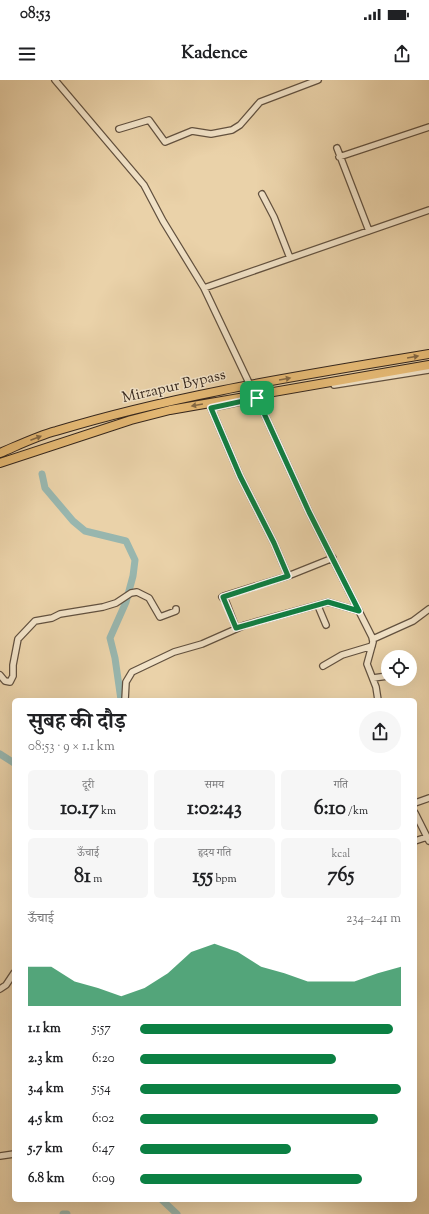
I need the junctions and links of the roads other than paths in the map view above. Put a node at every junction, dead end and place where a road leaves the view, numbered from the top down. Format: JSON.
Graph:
{"nodes":[{"id":1,"x":56,"y":80,"type":"edge"},
{"id":2,"x":318,"y":80,"type":"edge"},
{"id":3,"x":429,"y":127,"type":"edge"},
{"id":4,"x":119,"y":129,"type":"dead end"},
{"id":5,"x":336,"y":148,"type":"dead end"},
{"id":6,"x":339,"y":157,"type":"junction"},
{"id":7,"x":262,"y":194,"type":"dead end"},
{"id":8,"x":429,"y":210,"type":"edge"},
{"id":9,"x":369,"y":231,"type":"junction"},
{"id":10,"x":290,"y":258,"type":"junction"},
{"id":11,"x":204,"y":288,"type":"junction"},
{"id":12,"x":429,"y":354,"type":"edge"},
{"id":13,"x":429,"y":365,"type":"edge"},
{"id":14,"x":429,"y":370,"type":"edge"},
{"id":15,"x":250,"y":384,"type":"junction"},
{"id":16,"x":257,"y":398,"type":"junction"},
{"id":17,"x":0,"y":452,"type":"edge"},
{"id":18,"x":0,"y":463,"type":"edge"},
{"id":19,"x":333,"y":558,"type":"junction"},
{"id":20,"x":288,"y":576,"type":"junction"},
{"id":21,"x":318,"y":606,"type":"junction"},
{"id":22,"x":429,"y":608,"type":"edge"},
{"id":23,"x":176,"y":609,"type":"dead end"},
{"id":24,"x":359,"y":611,"type":"junction"},
{"id":25,"x":326,"y":625,"type":"dead end"},
{"id":26,"x":236,"y":628,"type":"junction"},
{"id":27,"x":373,"y":639,"type":"junction"},
{"id":28,"x":372,"y":646,"type":"junction"},
{"id":29,"x":323,"y":666,"type":"dead end"},
{"id":30,"x":0,"y":674,"type":"edge"},
{"id":31,"x":381,"y":677,"type":"edge"},
{"id":32,"x":373,"y":678,"type":"junction"},
{"id":33,"x":125,"y":698,"type":"edge"},
{"id":34,"x":378,"y":698,"type":"edge"},
{"id":35,"x":429,"y":798,"type":"edge"},
{"id":36,"x":417,"y":802,"type":"edge"},
{"id":37,"x":417,"y":817,"type":"edge"},
{"id":38,"x":428,"y":839,"type":"edge"},
{"id":39,"x":417,"y":841,"type":"edge"},
{"id":40,"x":12,"y":976,"type":"edge"},
{"id":41,"x":0,"y":988,"type":"edge"},
{"id":42,"x":12,"y":1154,"type":"edge"},
{"id":43,"x":0,"y":1156,"type":"edge"}],
"edges":[{"from":1,"to":11,"type":"street"},
{"from":2,"to":4,"type":"street"},
{"from":3,"to":6,"type":"street"},
{"from":5,"to":6,"type":"street"},
{"from":6,"to":9,"type":"street"},
{"from":7,"to":10,"type":"street"},
{"from":8,"to":9,"type":"street"},
{"from":9,"to":10,"type":"street"},
{"from":10,"to":11,"type":"street"},
{"from":11,"to":15,"type":"street"},
{"from":15,"to":12,"type":"highway","name":"Mirzapur Bypass","one_way":true},
{"from":13,"to":18,"type":"highway","one_way":true},
{"from":14,"to":16,"type":"street"},
{"from":17,"to":15,"type":"highway","name":"Mirzapur Bypass","one_way":true},
{"from":16,"to":19,"type":"street"},
{"from":16,"to":20,"type":"street"},
{"from":19,"to":20,"type":"street"},
{"from":19,"to":24,"type":"street"},
{"from":20,"to":26,"type":"street"},
{"from":21,"to":24,"type":"street"},
{"from":21,"to":25,"type":"street"},
{"from":21,"to":26,"type":"street"},
{"from":22,"to":27,"type":"street"},
{"from":23,"to":30,"type":"street"},
{"from":24,"to":27,"type":"street"},
{"from":26,"to":33,"type":"street"},
{"from":27,"to":28,"type":"street"},
{"from":28,"to":29,"type":"street"},
{"from":28,"to":32,"type":"street"},
{"from":31,"to":32,"type":"street"},
{"from":32,"to":34,"type":"street"},
{"from":35,"to":36,"type":"street"},
{"from":37,"to":38,"type":"street"},
{"from":38,"to":39,"type":"street"},
{"from":40,"to":41,"type":"street"},
{"from":42,"to":43,"type":"street"}]}
